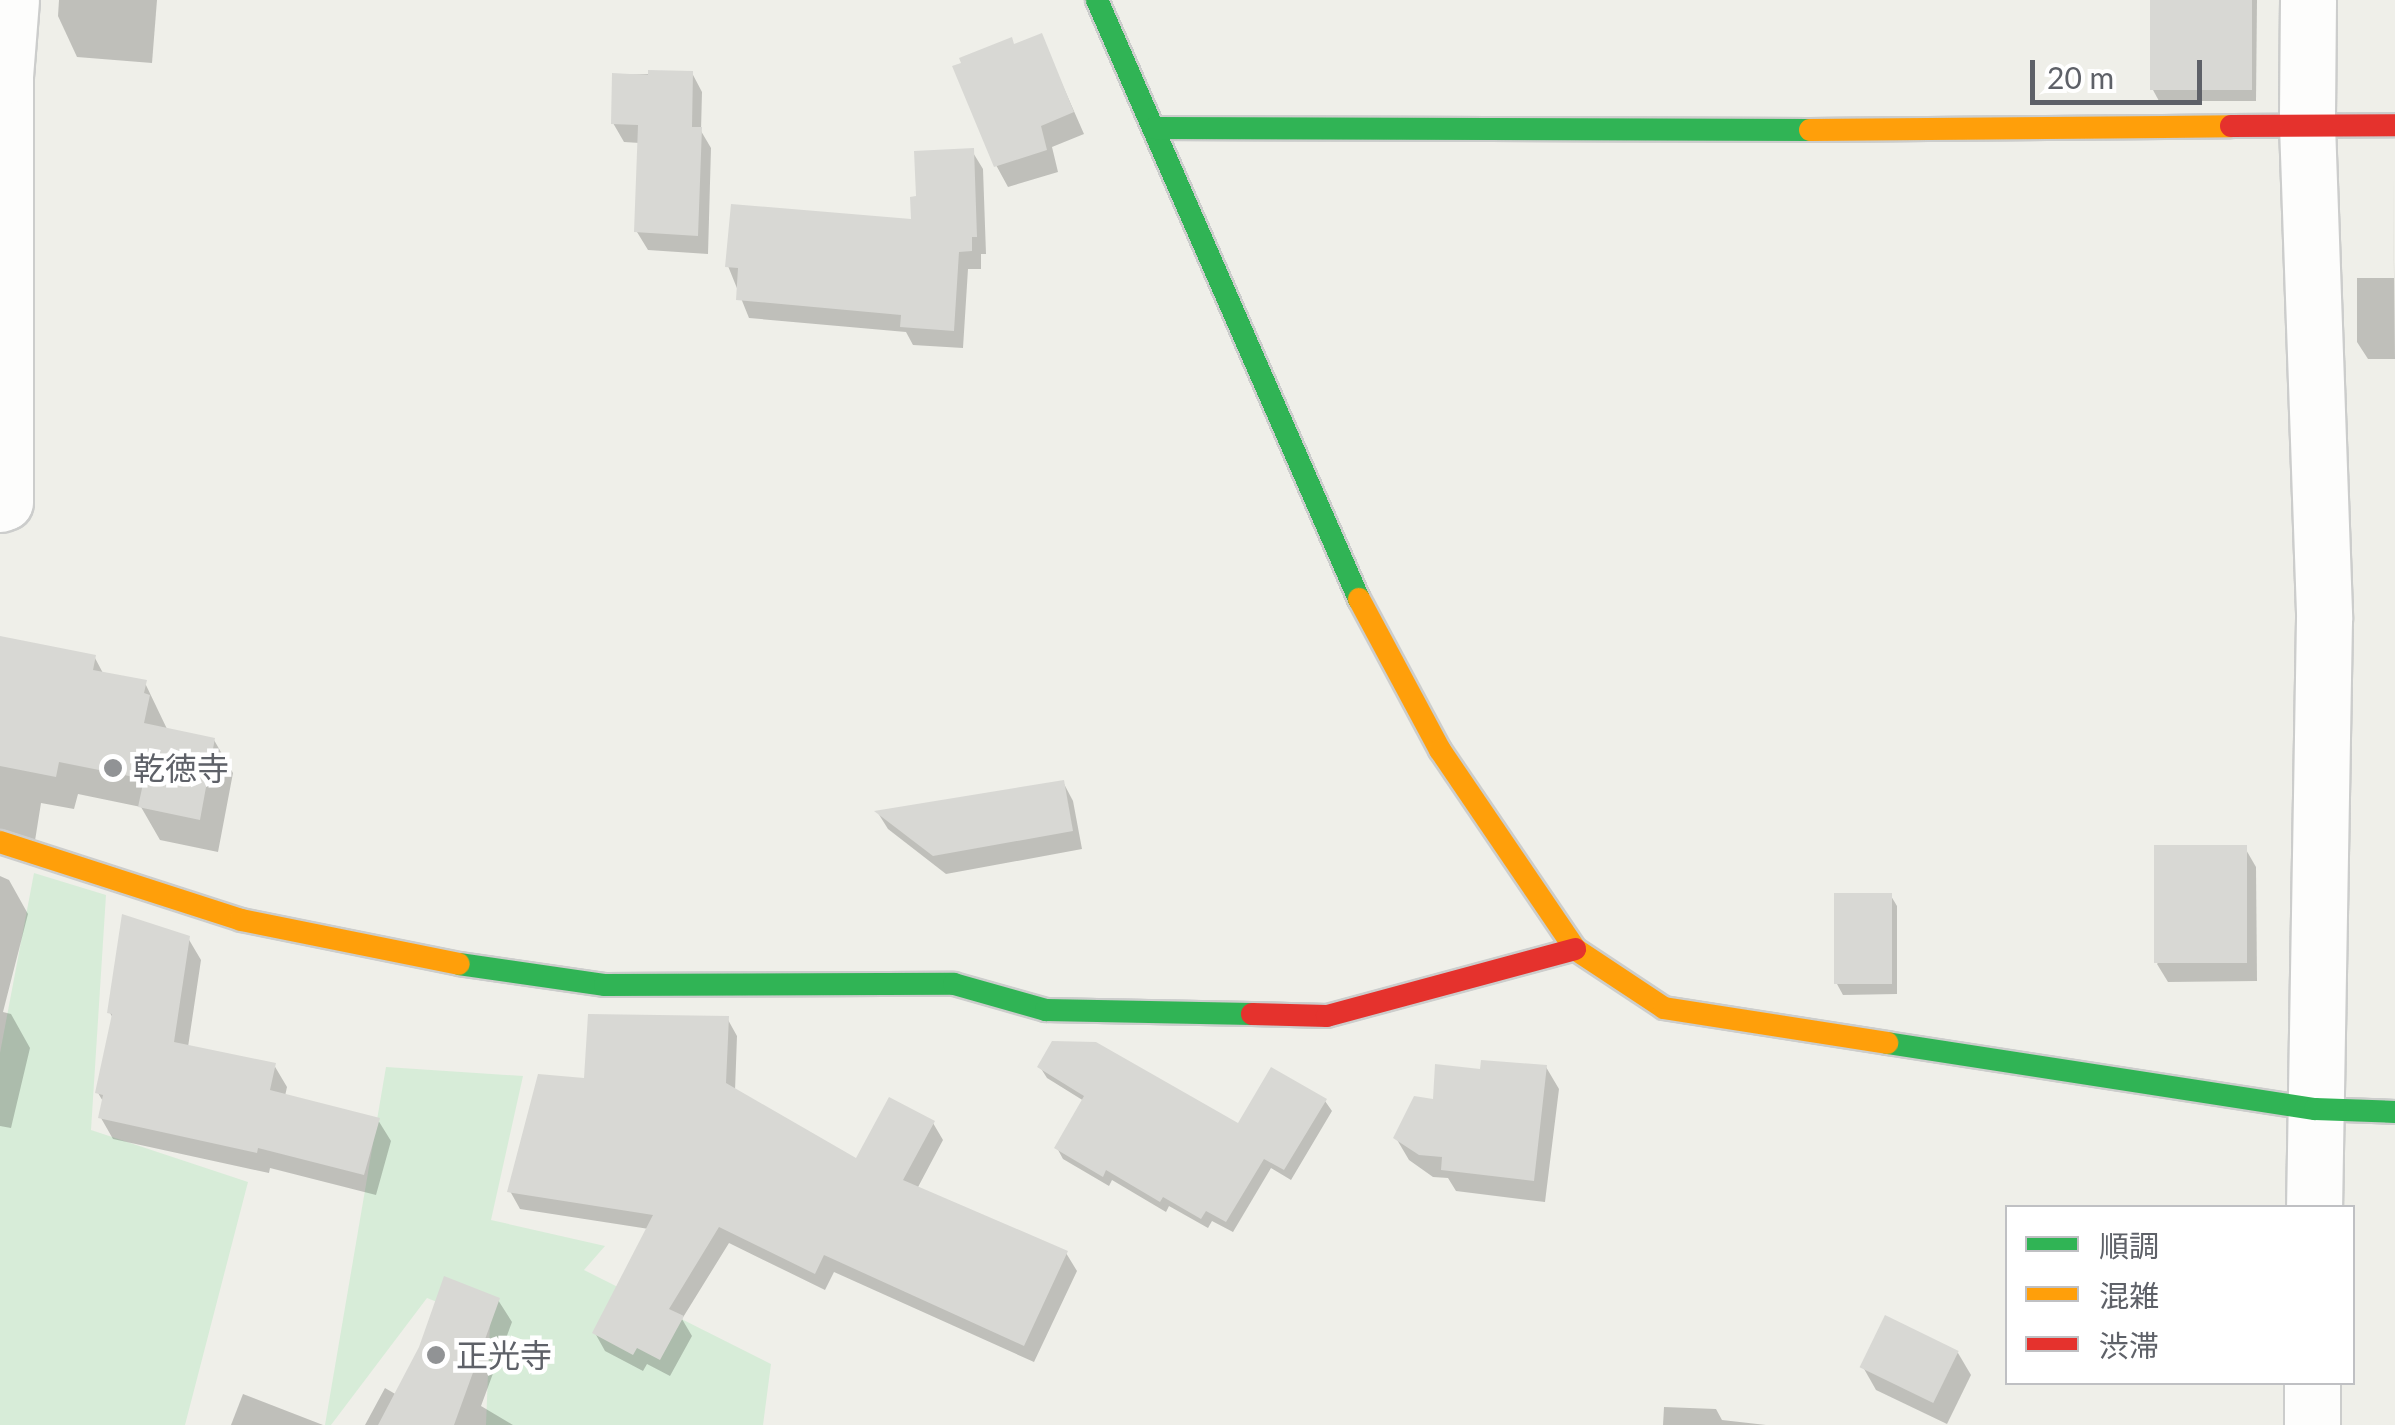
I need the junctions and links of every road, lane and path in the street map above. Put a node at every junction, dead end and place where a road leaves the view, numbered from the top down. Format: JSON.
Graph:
{"nodes":[{"id":1,"x":11,"y":0,"type":"edge"},
{"id":2,"x":1097,"y":0,"type":"edge"},
{"id":3,"x":2308,"y":0,"type":"edge"},
{"id":4,"x":2307,"y":125,"type":"junction"},
{"id":5,"x":2395,"y":125,"type":"edge"},
{"id":6,"x":1155,"y":128,"type":"junction"},
{"id":7,"x":0,"y":504,"type":"edge"},
{"id":8,"x":0,"y":842,"type":"edge"},
{"id":9,"x":1575,"y":949,"type":"junction"},
{"id":10,"x":2315,"y":1109,"type":"junction"},
{"id":11,"x":2395,"y":1112,"type":"edge"},
{"id":12,"x":2314,"y":1205,"type":"edge"},
{"id":13,"x":2312,"y":1385,"type":"edge"},
{"id":14,"x":2312,"y":1425,"type":"edge"}],
"edges":[{"from":1,"to":7,"type":"street"},
{"from":2,"to":6,"type":"street"},
{"from":3,"to":4,"type":"street"},
{"from":4,"to":5,"type":"street"},
{"from":4,"to":6,"type":"street"},
{"from":4,"to":10,"type":"street"},
{"from":6,"to":9,"type":"street"},
{"from":8,"to":9,"type":"street"},
{"from":9,"to":10,"type":"street"},
{"from":10,"to":11,"type":"street"},
{"from":10,"to":12,"type":"street"},
{"from":13,"to":14,"type":"street"}]}
